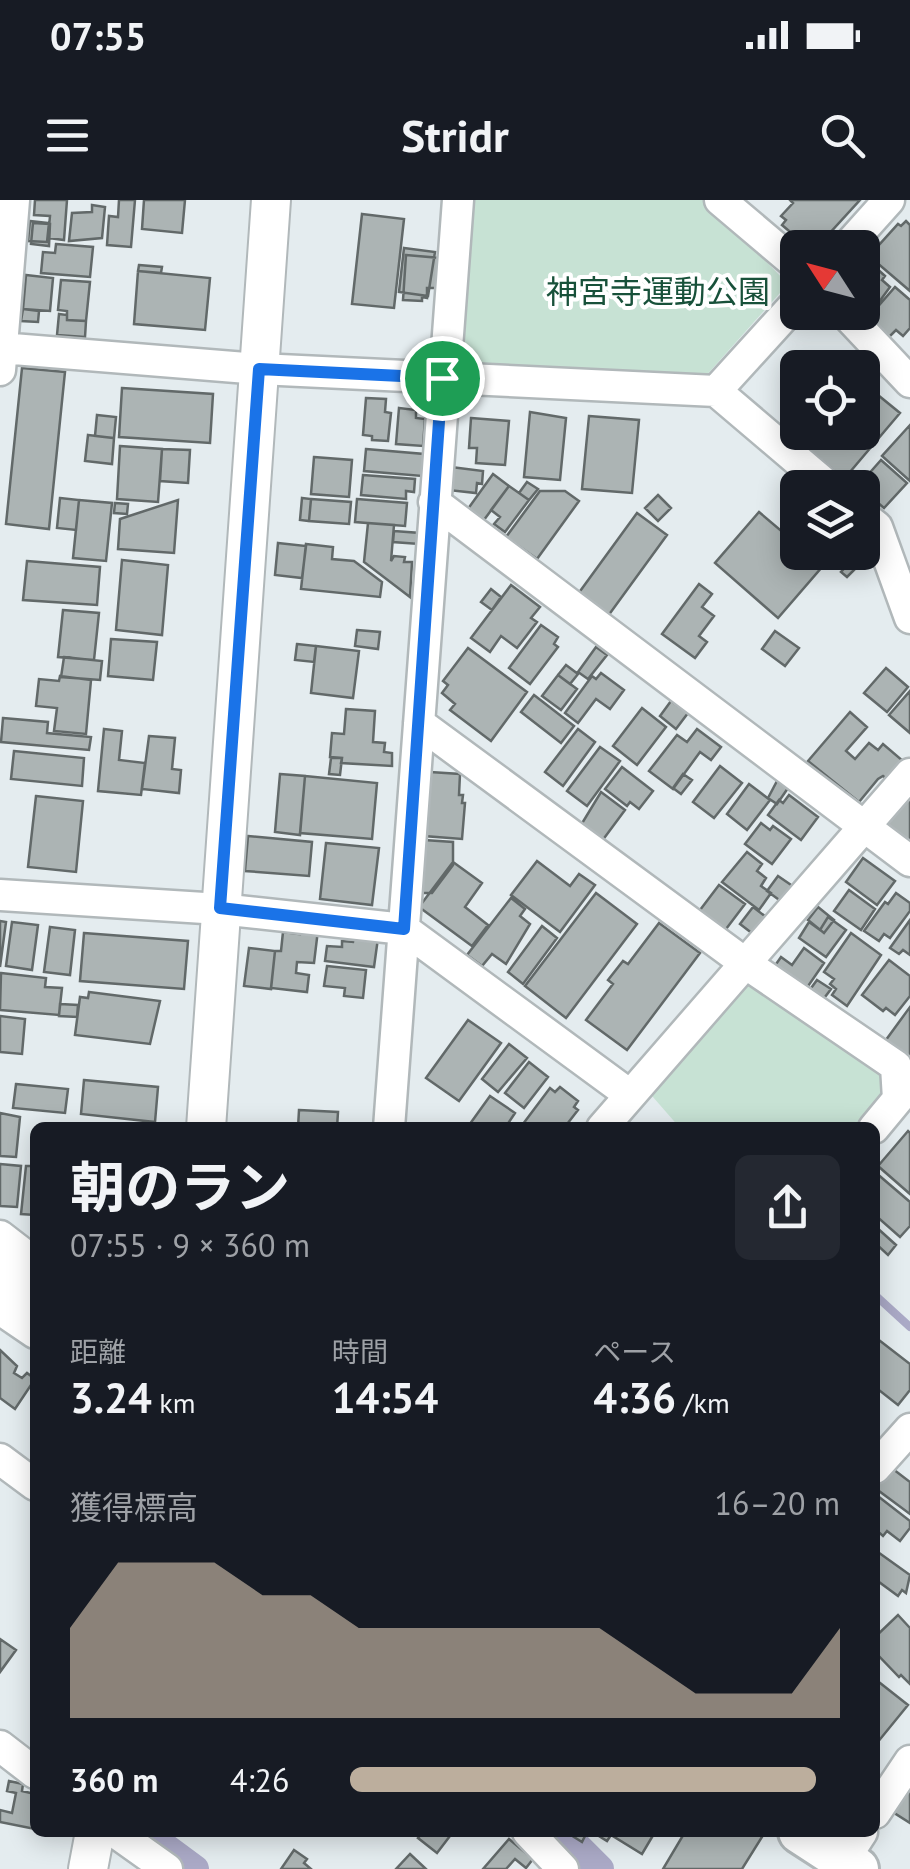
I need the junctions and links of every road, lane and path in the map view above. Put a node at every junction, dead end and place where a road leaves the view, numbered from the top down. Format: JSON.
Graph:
{"nodes":[{"id":1,"x":14,"y":200,"type":"edge"},
{"id":2,"x":271,"y":200,"type":"edge"},
{"id":3,"x":458,"y":200,"type":"edge"},
{"id":4,"x":720,"y":200,"type":"edge"},
{"id":5,"x":889,"y":200,"type":"edge"},
{"id":6,"x":862,"y":230,"type":"edge"},
{"id":7,"x":780,"y":251,"type":"edge"},
{"id":8,"x":780,"y":321,"type":"edge"},
{"id":9,"x":861,"y":330,"type":"edge"},
{"id":10,"x":1,"y":356,"type":"edge"},
{"id":11,"x":259,"y":369,"type":"junction"},
{"id":12,"x":442,"y":378,"type":"junction"},
{"id":13,"x":910,"y":382,"type":"edge"},
{"id":14,"x":716,"y":391,"type":"junction"},
{"id":15,"x":809,"y":470,"type":"edge"},
{"id":16,"x":434,"y":502,"type":"junction"},
{"id":17,"x":880,"y":537,"type":"edge"},
{"id":18,"x":910,"y":618,"type":"edge"},
{"id":19,"x":420,"y":723,"type":"junction"},
{"id":20,"x":910,"y":774,"type":"edge"},
{"id":21,"x":864,"y":826,"type":"junction"},
{"id":22,"x":910,"y":861,"type":"edge"},
{"id":23,"x":0,"y":895,"type":"edge"},
{"id":24,"x":220,"y":908,"type":"junction"},
{"id":25,"x":404,"y":929,"type":"junction"},
{"id":26,"x":744,"y":962,"type":"junction"},
{"id":27,"x":630,"y":1095,"type":"junction"},
{"id":28,"x":206,"y":1122,"type":"edge"},
{"id":29,"x":390,"y":1122,"type":"edge"},
{"id":30,"x":607,"y":1122,"type":"edge"},
{"id":31,"x":879,"y":1122,"type":"edge"},
{"id":32,"x":0,"y":1236,"type":"edge"},
{"id":33,"x":30,"y":1259,"type":"edge"},
{"id":34,"x":0,"y":1272,"type":"edge"},
{"id":35,"x":30,"y":1294,"type":"edge"},
{"id":36,"x":0,"y":1309,"type":"edge"},
{"id":37,"x":30,"y":1330,"type":"edge"},
{"id":38,"x":910,"y":1429,"type":"edge"},
{"id":39,"x":0,"y":1459,"type":"edge"},
{"id":40,"x":880,"y":1462,"type":"edge"},
{"id":41,"x":30,"y":1482,"type":"edge"},
{"id":42,"x":0,"y":1746,"type":"edge"},
{"id":43,"x":910,"y":1760,"type":"edge"},
{"id":44,"x":30,"y":1769,"type":"edge"},
{"id":45,"x":880,"y":1806,"type":"edge"},
{"id":46,"x":94,"y":1837,"type":"edge"},
{"id":47,"x":122,"y":1837,"type":"edge"},
{"id":48,"x":533,"y":1837,"type":"edge"},
{"id":49,"x":810,"y":1837,"type":"edge"},
{"id":50,"x":850,"y":1858,"type":"edge"},
{"id":51,"x":88,"y":1869,"type":"edge"},
{"id":52,"x":167,"y":1869,"type":"edge"},
{"id":53,"x":563,"y":1869,"type":"edge"}],
"edges":[{"from":1,"to":10,"type":"street"},
{"from":2,"to":11,"type":"street"},
{"from":3,"to":12,"type":"street"},
{"from":4,"to":7,"type":"street"},
{"from":5,"to":6,"type":"street"},
{"from":8,"to":14,"type":"street"},
{"from":9,"to":13,"type":"street"},
{"from":10,"to":11,"type":"street"},
{"from":11,"to":12,"type":"street"},
{"from":11,"to":24,"type":"street"},
{"from":12,"to":14,"type":"street"},
{"from":12,"to":16,"type":"street"},
{"from":14,"to":15,"type":"street"},
{"from":16,"to":19,"type":"street"},
{"from":16,"to":21,"type":"street"},
{"from":17,"to":18,"type":"street"},
{"from":19,"to":25,"type":"street"},
{"from":19,"to":26,"type":"street"},
{"from":20,"to":21,"type":"street"},
{"from":21,"to":22,"type":"street"},
{"from":21,"to":26,"type":"street"},
{"from":23,"to":24,"type":"street"},
{"from":24,"to":25,"type":"street"},
{"from":24,"to":28,"type":"street"},
{"from":25,"to":27,"type":"street"},
{"from":25,"to":29,"type":"street"},
{"from":26,"to":27,"type":"street"},
{"from":26,"to":31,"type":"street"},
{"from":27,"to":30,"type":"street"},
{"from":32,"to":33,"type":"street"},
{"from":34,"to":35,"type":"main road"},
{"from":36,"to":37,"type":"street"},
{"from":38,"to":40,"type":"street"},
{"from":39,"to":41,"type":"street"},
{"from":42,"to":44,"type":"street"},
{"from":43,"to":45,"type":"street"},
{"from":46,"to":51,"type":"street"},
{"from":47,"to":52,"type":"street"},
{"from":48,"to":53,"type":"street"},
{"from":49,"to":50,"type":"main road"}]}
